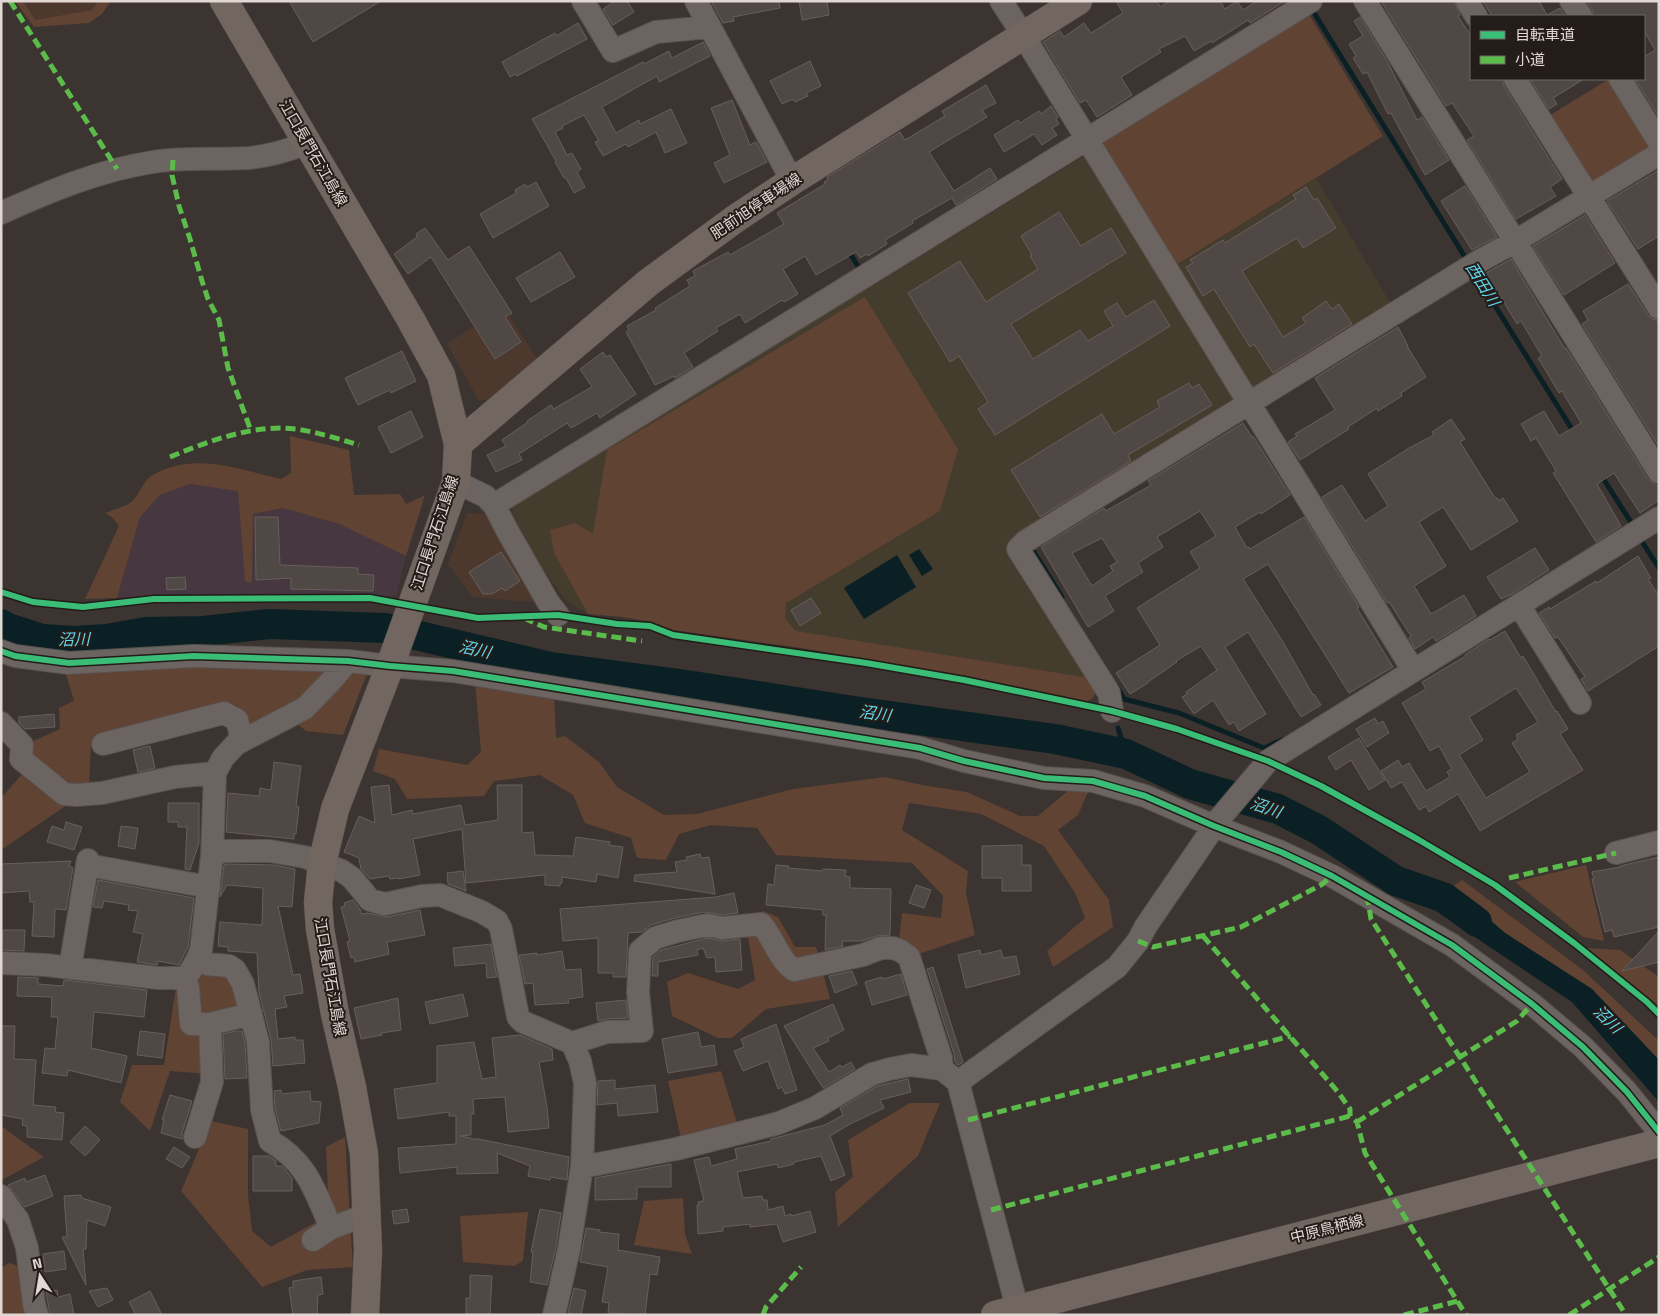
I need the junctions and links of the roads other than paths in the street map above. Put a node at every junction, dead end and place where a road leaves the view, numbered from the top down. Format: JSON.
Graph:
{"nodes":[{"id":1,"x":224,"y":1,"type":"edge"},
{"id":2,"x":583,"y":1,"type":"edge"},
{"id":3,"x":696,"y":1,"type":"edge"},
{"id":4,"x":1001,"y":1,"type":"edge"},
{"id":5,"x":1078,"y":1,"type":"edge"},
{"id":6,"x":1365,"y":1,"type":"edge"},
{"id":7,"x":1467,"y":1,"type":"edge"},
{"id":8,"x":1572,"y":1,"type":"edge"},
{"id":9,"x":1307,"y":4,"type":"edge"},
{"id":10,"x":1475,"y":15,"type":"edge"},
{"id":11,"x":1580,"y":15,"type":"edge"},
{"id":12,"x":710,"y":27,"type":"junction"},
{"id":13,"x":1024,"y":35,"type":"junction"},
{"id":14,"x":1517,"y":80,"type":"edge"},
{"id":15,"x":1621,"y":80,"type":"edge"},
{"id":16,"x":1087,"y":140,"type":"junction"},
{"id":17,"x":1659,"y":142,"type":"edge"},
{"id":18,"x":308,"y":143,"type":"junction"},
{"id":19,"x":1659,"y":154,"type":"edge"},
{"id":20,"x":792,"y":181,"type":"junction"},
{"id":21,"x":1589,"y":196,"type":"junction"},
{"id":22,"x":1,"y":213,"type":"edge"},
{"id":23,"x":1516,"y":241,"type":"junction"},
{"id":24,"x":1659,"y":308,"type":"edge"},
{"id":25,"x":1250,"y":403,"type":"junction"},
{"id":26,"x":458,"y":444,"type":"junction"},
{"id":27,"x":1659,"y":472,"type":"edge"},
{"id":28,"x":456,"y":482,"type":"junction"},
{"id":29,"x":494,"y":505,"type":"junction"},
{"id":30,"x":1644,"y":528,"type":"edge"},
{"id":31,"x":1519,"y":605,"type":"junction"},
{"id":32,"x":558,"y":615,"type":"road end"},
{"id":33,"x":1,"y":651,"type":"edge"},
{"id":34,"x":348,"y":661,"type":"junction"},
{"id":35,"x":390,"y":666,"type":"junction"},
{"id":36,"x":1413,"y":670,"type":"junction"},
{"id":37,"x":1580,"y":703,"type":"dead end"},
{"id":38,"x":1112,"y":710,"type":"road end"},
{"id":39,"x":1,"y":722,"type":"edge"},
{"id":40,"x":242,"y":741,"type":"junction"},
{"id":41,"x":103,"y":744,"type":"dead end"},
{"id":42,"x":920,"y":748,"type":"junction"},
{"id":43,"x":1055,"y":766,"type":"dead end"},
{"id":44,"x":216,"y":773,"type":"junction"},
{"id":45,"x":1217,"y":822,"type":"junction"},
{"id":46,"x":1659,"y":842,"type":"edge"},
{"id":47,"x":1616,"y":853,"type":"dead end"},
{"id":48,"x":212,"y":856,"type":"junction"},
{"id":49,"x":322,"y":864,"type":"junction"},
{"id":50,"x":209,"y":887,"type":"junction"},
{"id":51,"x":198,"y":959,"type":"junction"},
{"id":52,"x":1,"y":963,"type":"edge"},
{"id":53,"x":70,"y":968,"type":"junction"},
{"id":54,"x":185,"y":978,"type":"junction"},
{"id":55,"x":251,"y":1014,"type":"junction"},
{"id":56,"x":210,"y":1024,"type":"junction"},
{"id":57,"x":572,"y":1043,"type":"junction"},
{"id":58,"x":950,"y":1075,"type":"junction"},
{"id":59,"x":1659,"y":1132,"type":"edge"},
{"id":60,"x":195,"y":1136,"type":"dead end"},
{"id":61,"x":1659,"y":1143,"type":"edge"},
{"id":62,"x":582,"y":1166,"type":"junction"},
{"id":63,"x":1,"y":1196,"type":"edge"},
{"id":64,"x":366,"y":1215,"type":"junction"},
{"id":65,"x":1010,"y":1313,"type":"edge"},
{"id":66,"x":37,"y":1315,"type":"edge"},
{"id":67,"x":365,"y":1315,"type":"edge"},
{"id":68,"x":554,"y":1315,"type":"edge"}],
"edges":[{"from":1,"to":18,"type":"main road","name":"江口長門石江島線"},
{"from":2,"to":12,"type":"street"},
{"from":3,"to":12,"type":"street"},
{"from":4,"to":13,"type":"street"},
{"from":5,"to":13,"type":"main road","name":"肥前旭停車場線"},
{"from":6,"to":23,"type":"street"},
{"from":7,"to":10,"type":"street"},
{"from":8,"to":11,"type":"street"},
{"from":9,"to":16,"type":"street"},
{"from":12,"to":20,"type":"street"},
{"from":13,"to":16,"type":"street"},
{"from":13,"to":20,"type":"main road","name":"肥前旭停車場線"},
{"from":14,"to":21,"type":"street"},
{"from":15,"to":17,"type":"street"},
{"from":16,"to":25,"type":"street"},
{"from":16,"to":29,"type":"street"},
{"from":18,"to":22,"type":"street"},
{"from":18,"to":26,"type":"main road","name":"江口長門石江島線"},
{"from":19,"to":21,"type":"street"},
{"from":20,"to":26,"type":"main road","name":"肥前旭停車場線"},
{"from":21,"to":23,"type":"street"},
{"from":21,"to":24,"type":"street"},
{"from":23,"to":25,"type":"street"},
{"from":23,"to":27,"type":"street"},
{"from":25,"to":36,"type":"street"},
{"from":25,"to":38,"type":"street"},
{"from":26,"to":28,"type":"main road","name":"江口長門石江島線"},
{"from":28,"to":29,"type":"street"},
{"from":28,"to":35,"type":"main road","name":"江口長門石江島線"},
{"from":29,"to":32,"type":"street"},
{"from":30,"to":31,"type":"street"},
{"from":31,"to":36,"type":"street"},
{"from":31,"to":37,"type":"street"},
{"from":33,"to":34,"type":"street"},
{"from":34,"to":35,"type":"street"},
{"from":34,"to":40,"type":"street"},
{"from":35,"to":42,"type":"street"},
{"from":35,"to":49,"type":"main road","name":"江口長門石江島線"},
{"from":36,"to":45,"type":"street"},
{"from":39,"to":44,"type":"street"},
{"from":40,"to":41,"type":"street"},
{"from":40,"to":44,"type":"street"},
{"from":42,"to":43,"type":"street"},
{"from":42,"to":45,"type":"street"},
{"from":44,"to":48,"type":"street"},
{"from":45,"to":58,"type":"street"},
{"from":45,"to":59,"type":"street"},
{"from":46,"to":47,"type":"street"},
{"from":48,"to":49,"type":"street"},
{"from":48,"to":50,"type":"street"},
{"from":49,"to":57,"type":"street"},
{"from":49,"to":64,"type":"main road","name":"江口長門石江島線"},
{"from":50,"to":51,"type":"street"},
{"from":50,"to":53,"type":"street"},
{"from":51,"to":54,"type":"street"},
{"from":51,"to":55,"type":"street"},
{"from":52,"to":53,"type":"street"},
{"from":53,"to":54,"type":"street"},
{"from":54,"to":56,"type":"street"},
{"from":55,"to":56,"type":"street"},
{"from":55,"to":64,"type":"street"},
{"from":56,"to":60,"type":"street"},
{"from":57,"to":58,"type":"street"},
{"from":57,"to":62,"type":"street"},
{"from":58,"to":62,"type":"street"},
{"from":58,"to":65,"type":"street"},
{"from":61,"to":65,"type":"main road","name":"中原鳥栖線"},
{"from":62,"to":68,"type":"street"},
{"from":63,"to":66,"type":"street"},
{"from":64,"to":67,"type":"main road","name":"江口長門石江島線"}]}
